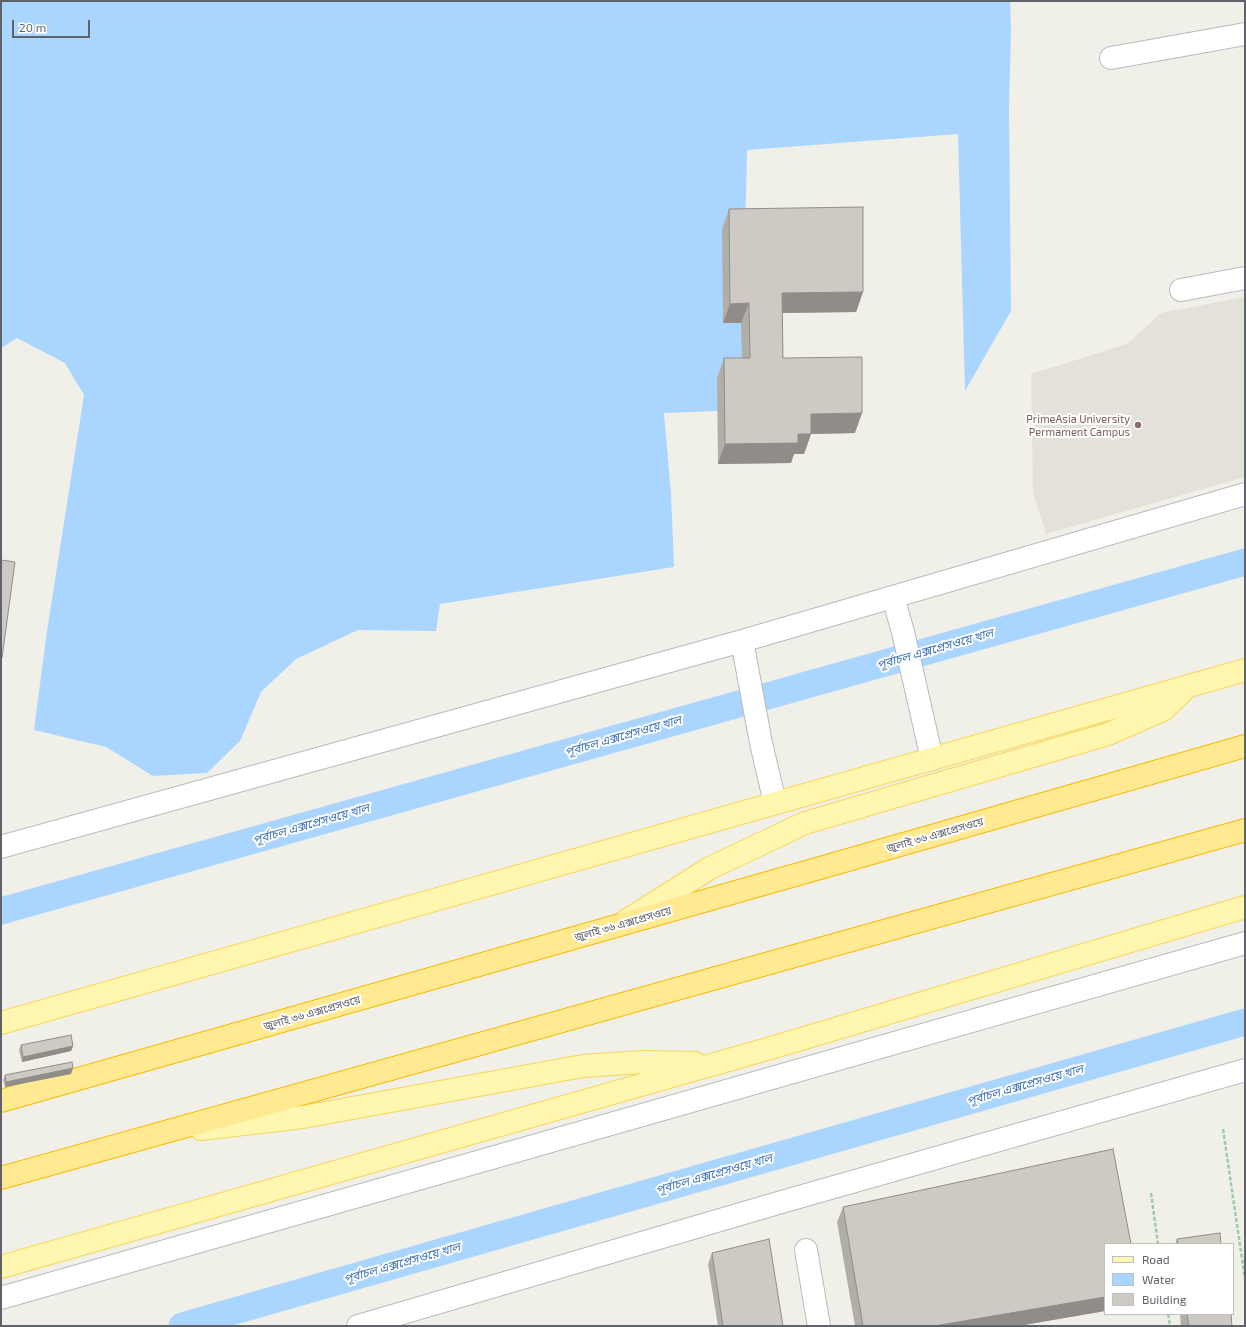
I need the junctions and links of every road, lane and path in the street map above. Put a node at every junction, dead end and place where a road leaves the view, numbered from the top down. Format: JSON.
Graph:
{"nodes":[{"id":1,"x":1245,"y":34,"type":"edge"},
{"id":2,"x":1111,"y":58,"type":"dead end"},
{"id":3,"x":1245,"y":278,"type":"edge"},
{"id":4,"x":1181,"y":290,"type":"dead end"},
{"id":5,"x":1245,"y":494,"type":"edge"},
{"id":6,"x":893,"y":597,"type":"junction"},
{"id":7,"x":742,"y":641,"type":"junction"},
{"id":8,"x":1245,"y":670,"type":"edge"},
{"id":9,"x":1189,"y":686,"type":"junction"},
{"id":10,"x":1245,"y":746,"type":"edge"},
{"id":11,"x":932,"y":759,"type":"junction"},
{"id":12,"x":775,"y":804,"type":"junction"},
{"id":13,"x":1245,"y":830,"type":"edge"},
{"id":14,"x":1,"y":848,"type":"edge"},
{"id":15,"x":1245,"y":907,"type":"edge"},
{"id":16,"x":618,"y":926,"type":"junction"},
{"id":17,"x":1245,"y":943,"type":"edge"},
{"id":18,"x":1,"y":1023,"type":"edge"},
{"id":19,"x":716,"y":1064,"type":"junction"},
{"id":20,"x":1245,"y":1070,"type":"edge"},
{"id":21,"x":1,"y":1101,"type":"edge"},
{"id":22,"x":1223,"y":1129,"type":"dead end"},
{"id":23,"x":152,"y":1135,"type":"junction"},
{"id":24,"x":1,"y":1178,"type":"edge"},
{"id":25,"x":1151,"y":1192,"type":"dead end"},
{"id":26,"x":1158,"y":1243,"type":"edge"},
{"id":27,"x":806,"y":1250,"type":"dead end"},
{"id":28,"x":1,"y":1267,"type":"edge"},
{"id":29,"x":1245,"y":1279,"type":"edge"},
{"id":30,"x":1,"y":1298,"type":"edge"},
{"id":31,"x":1168,"y":1315,"type":"edge"},
{"id":32,"x":358,"y":1326,"type":"edge"},
{"id":33,"x":819,"y":1326,"type":"edge"},
{"id":34,"x":1170,"y":1326,"type":"edge"}],
"edges":[{"from":1,"to":2,"type":"street"},
{"from":3,"to":4,"type":"street"},
{"from":5,"to":6,"type":"street"},
{"from":6,"to":7,"type":"street"},
{"from":6,"to":11,"type":"street"},
{"from":7,"to":12,"type":"street"},
{"from":7,"to":14,"type":"street"},
{"from":8,"to":9,"type":"main road"},
{"from":9,"to":11,"type":"main road"},
{"from":9,"to":16,"type":"main road"},
{"from":10,"to":16,"type":"highway","name":"জুলাই ৩৬ এক্সপ্রেসওয়ে"},
{"from":11,"to":12,"type":"main road"},
{"from":12,"to":18,"type":"main road"},
{"from":13,"to":23,"type":"highway"},
{"from":15,"to":19,"type":"main road"},
{"from":16,"to":21,"type":"highway","name":"জুলাই ৩৬ এক্সপ্রেসওয়ে"},
{"from":17,"to":30,"type":"street"},
{"from":19,"to":23,"type":"main road"},
{"from":19,"to":28,"type":"main road"},
{"from":20,"to":32,"type":"street"},
{"from":22,"to":29,"type":"path"},
{"from":23,"to":24,"type":"highway"},
{"from":25,"to":26,"type":"path"},
{"from":27,"to":33,"type":"street"},
{"from":31,"to":34,"type":"path"}]}
